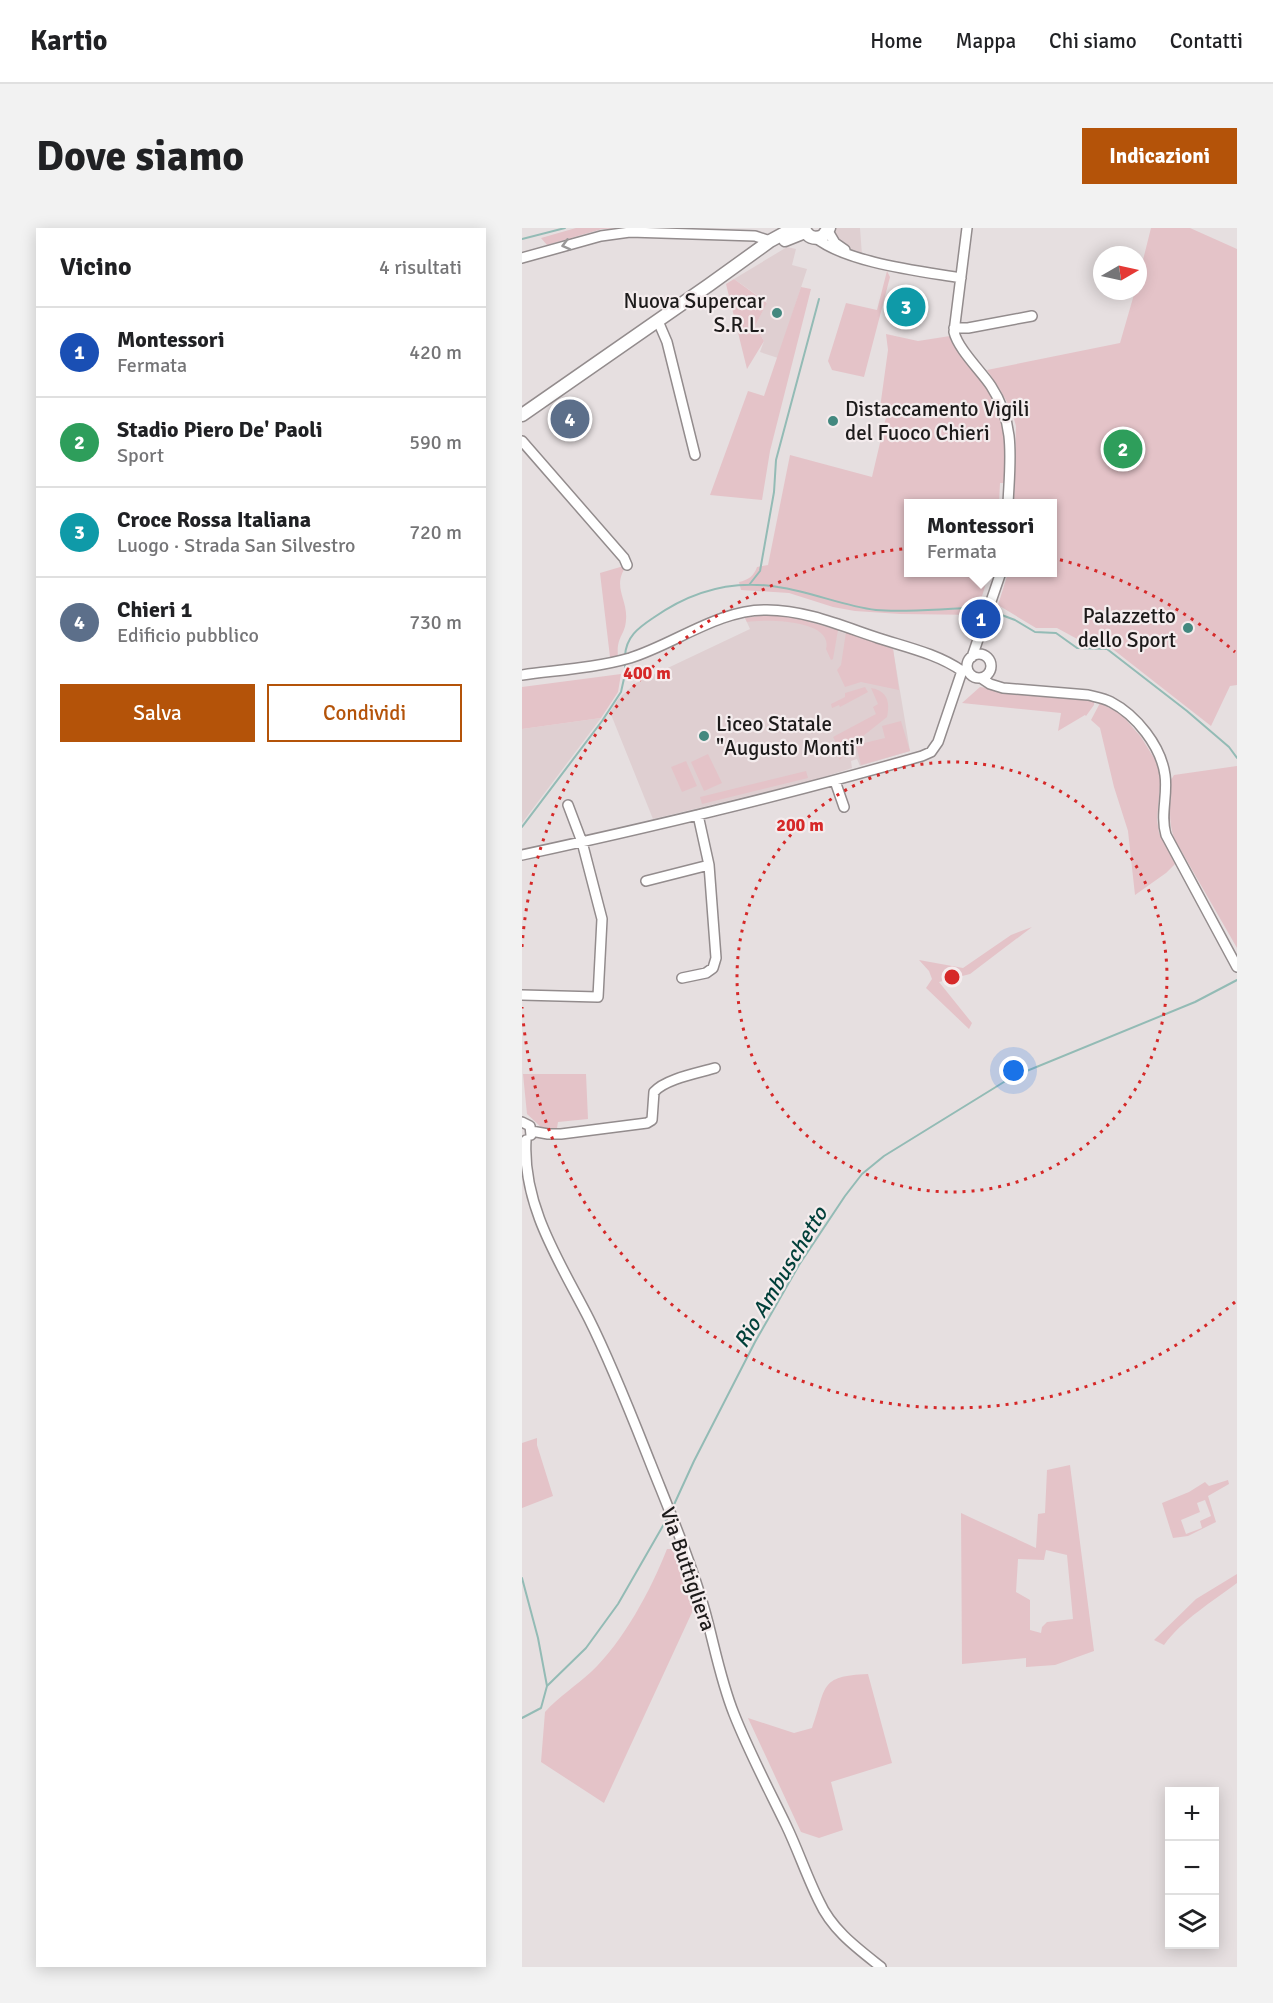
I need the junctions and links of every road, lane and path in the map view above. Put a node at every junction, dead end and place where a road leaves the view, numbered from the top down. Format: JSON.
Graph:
{"nodes":[{"id":1,"x":967,"y":228,"type":"edge"},
{"id":2,"x":828,"y":230,"type":"edge"},
{"id":3,"x":805,"y":231,"type":"edge"},
{"id":4,"x":770,"y":241,"type":"junction"},
{"id":5,"x":848,"y":254,"type":"junction"},
{"id":6,"x":522,"y":258,"type":"edge"},
{"id":7,"x":961,"y":278,"type":"junction"},
{"id":8,"x":709,"y":285,"type":"junction"},
{"id":9,"x":1032,"y":316,"type":"dead end"},
{"id":10,"x":658,"y":321,"type":"junction"},
{"id":11,"x":954,"y":328,"type":"junction"},
{"id":12,"x":522,"y":415,"type":"edge"},
{"id":13,"x":522,"y":441,"type":"edge"},
{"id":14,"x":695,"y":455,"type":"dead end"},
{"id":15,"x":1008,"y":499,"type":"edge"},
{"id":16,"x":627,"y":565,"type":"dead end"},
{"id":17,"x":1000,"y":577,"type":"edge"},
{"id":18,"x":983,"y":626,"type":"junction"},
{"id":19,"x":987,"y":657,"type":"junction"},
{"id":20,"x":967,"y":665,"type":"junction"},
{"id":21,"x":992,"y":667,"type":"junction"},
{"id":22,"x":522,"y":675,"type":"edge"},
{"id":23,"x":978,"y":678,"type":"junction"},
{"id":24,"x":1013,"y":688,"type":"junction"},
{"id":25,"x":955,"y":693,"type":"junction"},
{"id":26,"x":835,"y":781,"type":"junction"},
{"id":27,"x":568,"y":805,"type":"dead end"},
{"id":28,"x":844,"y":807,"type":"dead end"},
{"id":29,"x":698,"y":815,"type":"junction"},
{"id":30,"x":582,"y":842,"type":"junction"},
{"id":31,"x":522,"y":855,"type":"edge"},
{"id":32,"x":709,"y":865,"type":"junction"},
{"id":33,"x":646,"y":881,"type":"dead end"},
{"id":34,"x":1237,"y":967,"type":"edge"},
{"id":35,"x":682,"y":978,"type":"dead end"},
{"id":36,"x":522,"y":994,"type":"edge"},
{"id":37,"x":715,"y":1068,"type":"dead end"},
{"id":38,"x":522,"y":1113,"type":"edge"},
{"id":39,"x":526,"y":1126,"type":"edge"},
{"id":40,"x":524,"y":1145,"type":"edge"},
{"id":41,"x":881,"y":1967,"type":"edge"}],
"edges":[{"from":1,"to":7,"type":"street"},
{"from":2,"to":3,"type":"main road"},
{"from":2,"to":5,"type":"street"},
{"from":3,"to":4,"type":"main road"},
{"from":3,"to":5,"type":"street"},
{"from":3,"to":8,"type":"main road"},
{"from":4,"to":6,"type":"street","one_way":true},
{"from":4,"to":8,"type":"main road"},
{"from":5,"to":7,"type":"street"},
{"from":7,"to":11,"type":"street"},
{"from":8,"to":10,"type":"main road"},
{"from":9,"to":11,"type":"street"},
{"from":10,"to":12,"type":"main road"},
{"from":10,"to":14,"type":"street"},
{"from":11,"to":15,"type":"street"},
{"from":13,"to":16,"type":"street"},
{"from":17,"to":18,"type":"street"},
{"from":18,"to":19,"type":"street"},
{"from":18,"to":20,"type":"street"},
{"from":19,"to":20,"type":"street"},
{"from":19,"to":21,"type":"street"},
{"from":20,"to":22,"type":"street"},
{"from":20,"to":23,"type":"street"},
{"from":20,"to":25,"type":"street"},
{"from":21,"to":23,"type":"street"},
{"from":21,"to":24,"type":"street"},
{"from":23,"to":24,"type":"street"},
{"from":23,"to":25,"type":"street"},
{"from":24,"to":34,"type":"street"},
{"from":25,"to":26,"type":"street"},
{"from":26,"to":28,"type":"street"},
{"from":26,"to":29,"type":"street"},
{"from":27,"to":30,"type":"street"},
{"from":29,"to":30,"type":"street"},
{"from":29,"to":32,"type":"street"},
{"from":30,"to":31,"type":"street"},
{"from":30,"to":36,"type":"street"},
{"from":32,"to":33,"type":"street"},
{"from":32,"to":35,"type":"street"},
{"from":37,"to":39,"type":"street"},
{"from":38,"to":39,"type":"street"},
{"from":39,"to":40,"type":"street"},
{"from":40,"to":41,"type":"street","name":"Via Buttigliera"}]}
